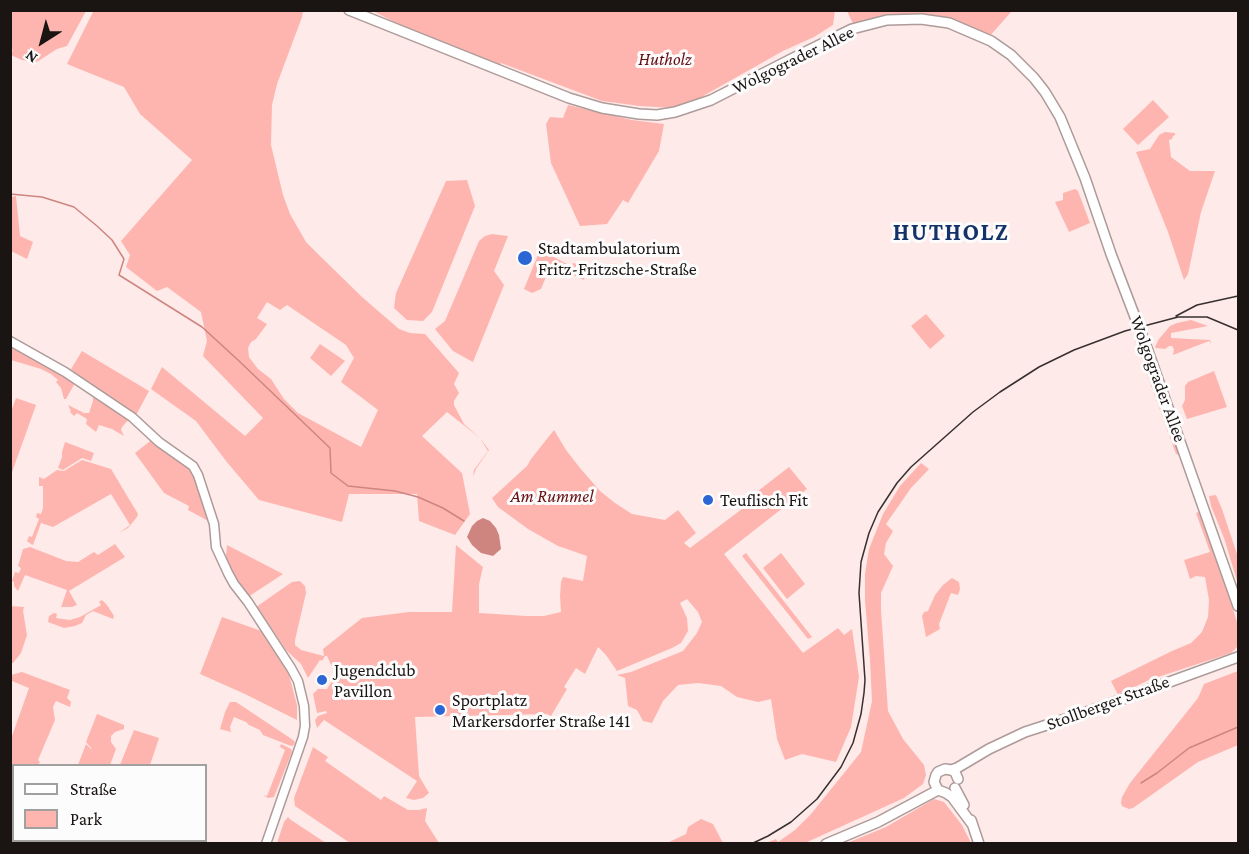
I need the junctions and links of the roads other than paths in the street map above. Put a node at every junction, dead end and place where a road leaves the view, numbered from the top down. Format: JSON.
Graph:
{"nodes":[{"id":1,"x":349,"y":10,"type":"edge"},
{"id":2,"x":10,"y":341,"type":"edge"},
{"id":3,"x":1239,"y":606,"type":"edge"},
{"id":4,"x":1239,"y":657,"type":"edge"},
{"id":5,"x":979,"y":755,"type":"junction"},
{"id":6,"x":951,"y":770,"type":"junction"},
{"id":7,"x":946,"y":787,"type":"junction"},
{"id":8,"x":266,"y":843,"type":"edge"},
{"id":9,"x":826,"y":843,"type":"edge"},
{"id":10,"x":979,"y":843,"type":"edge"}],
"edges":[{"from":1,"to":3,"type":"main road","name":"Wolgograder Allee"},
{"from":2,"to":8,"type":"street"},
{"from":4,"to":5,"type":"main road","name":"Stollberger Straße"},
{"from":5,"to":6,"type":"main road","name":"Stollberger Straße"},
{"from":5,"to":7,"type":"main road","name":"Stollberger Straße"},
{"from":6,"to":7,"type":"main road"},
{"from":6,"to":7,"type":"main road","name":"Stollberger Straße"},
{"from":7,"to":9,"type":"main road","name":"Stollberger Straße"},
{"from":7,"to":10,"type":"main road"}]}
